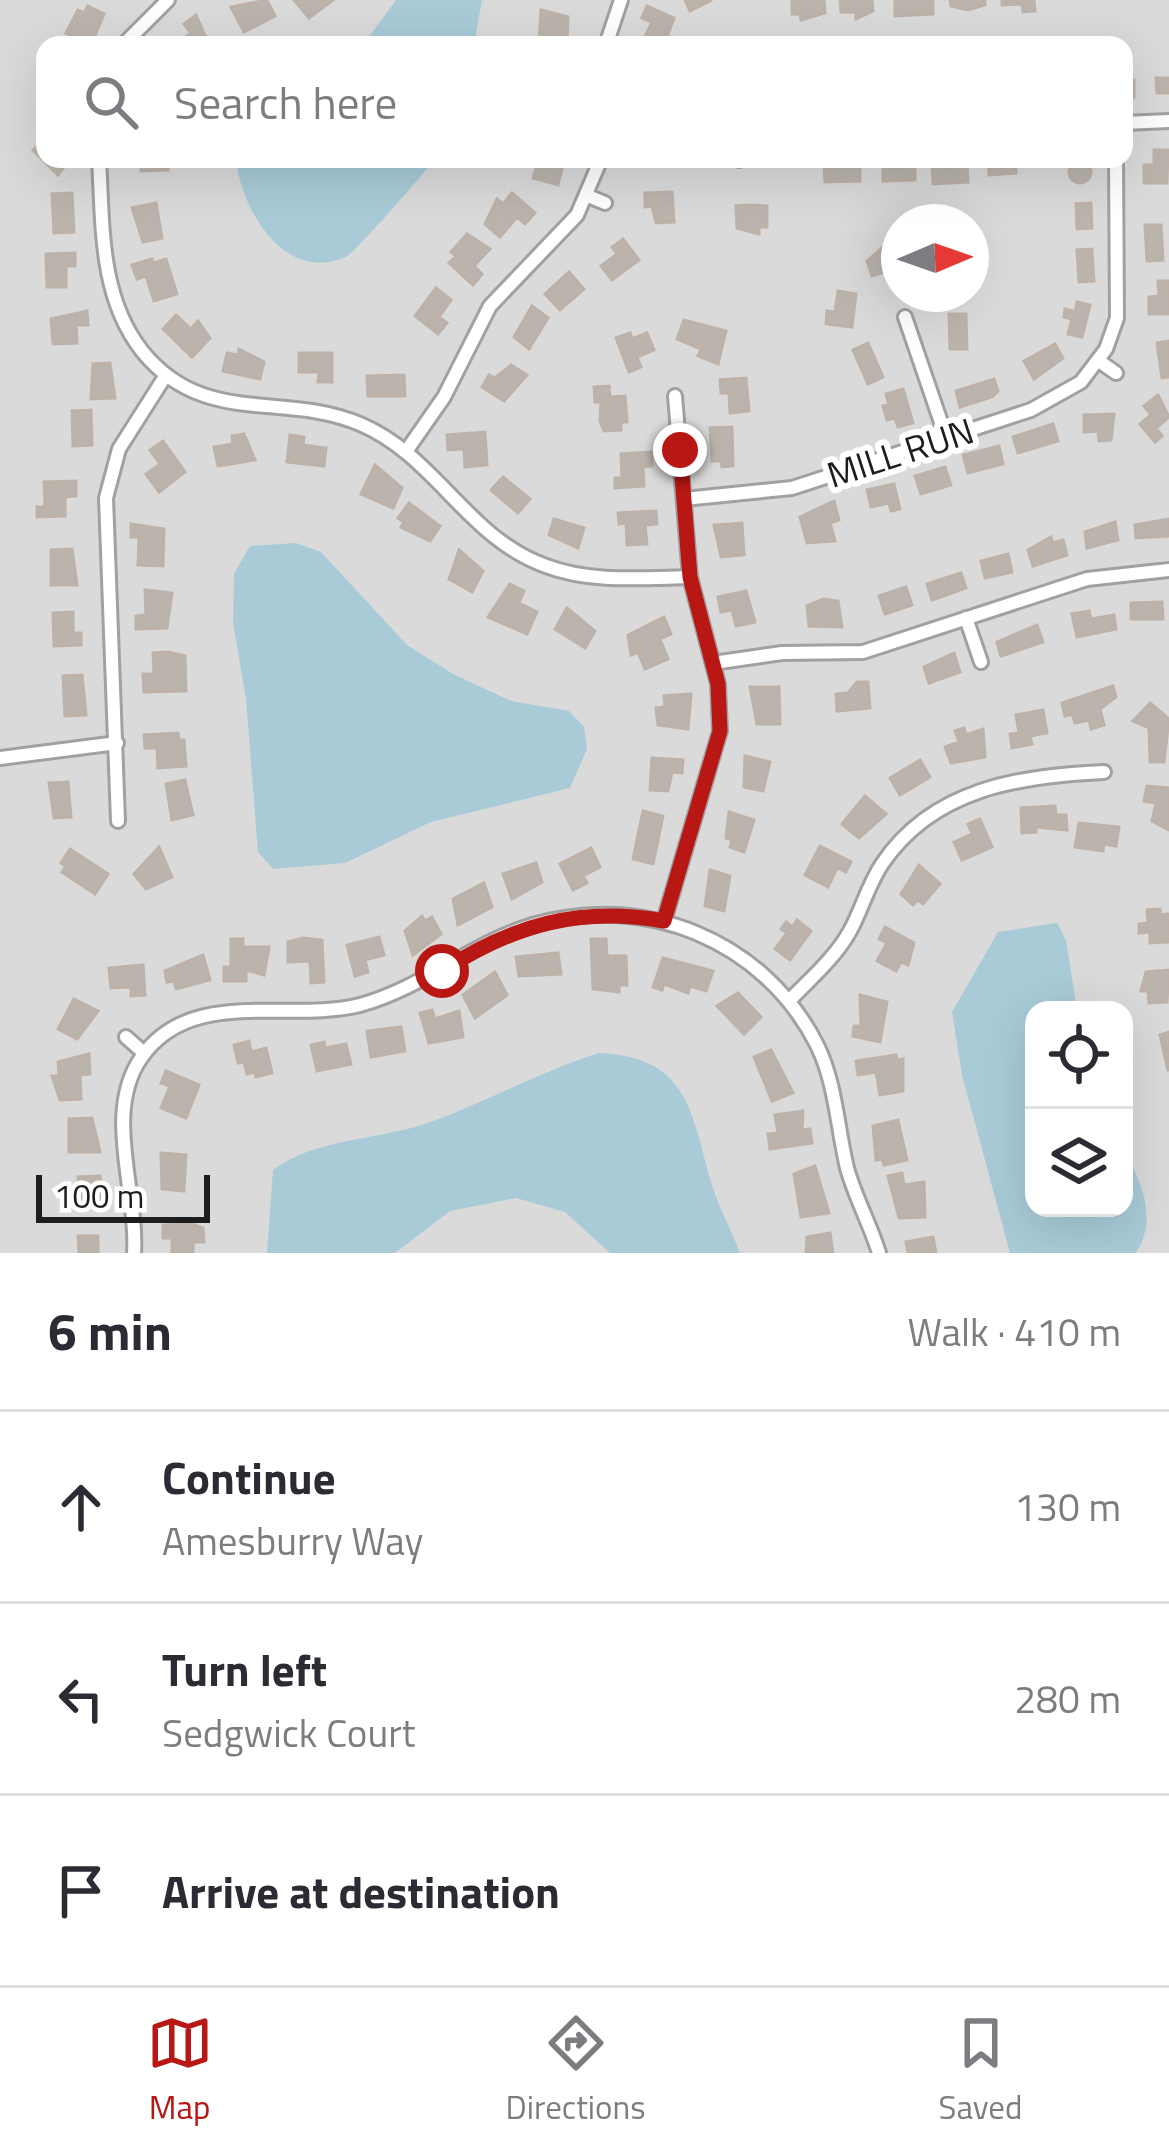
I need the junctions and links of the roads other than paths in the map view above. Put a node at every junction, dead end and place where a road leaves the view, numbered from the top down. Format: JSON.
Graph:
{"nodes":[{"id":1,"x":168,"y":0,"type":"edge"},
{"id":2,"x":621,"y":0,"type":"edge"},
{"id":3,"x":132,"y":36,"type":"edge"},
{"id":4,"x":609,"y":36,"type":"edge"},
{"id":5,"x":1169,"y":121,"type":"edge"},
{"id":6,"x":1133,"y":123,"type":"edge"},
{"id":7,"x":100,"y":168,"type":"edge"},
{"id":8,"x":598,"y":168,"type":"edge"},
{"id":9,"x":1116,"y":168,"type":"edge"},
{"id":10,"x":588,"y":196,"type":"junction"},
{"id":11,"x":605,"y":203,"type":"dead end"},
{"id":12,"x":905,"y":317,"type":"dead end"},
{"id":13,"x":1099,"y":361,"type":"junction"},
{"id":14,"x":1116,"y":373,"type":"dead end"},
{"id":15,"x":166,"y":375,"type":"junction"},
{"id":16,"x":675,"y":396,"type":"dead end"},
{"id":17,"x":946,"y":436,"type":"junction"},
{"id":18,"x":407,"y":450,"type":"junction"},
{"id":19,"x":684,"y":499,"type":"junction"},
{"id":20,"x":1169,"y":570,"type":"edge"},
{"id":21,"x":690,"y":577,"type":"junction"},
{"id":22,"x":967,"y":618,"type":"junction"},
{"id":23,"x":981,"y":662,"type":"dead end"},
{"id":24,"x":713,"y":663,"type":"junction"},
{"id":25,"x":117,"y":743,"type":"junction"},
{"id":26,"x":0,"y":758,"type":"edge"},
{"id":27,"x":1104,"y":772,"type":"dead end"},
{"id":28,"x":118,"y":821,"type":"dead end"},
{"id":29,"x":664,"y":921,"type":"junction"},
{"id":30,"x":789,"y":1001,"type":"junction"},
{"id":31,"x":126,"y":1037,"type":"dead end"},
{"id":32,"x":144,"y":1052,"type":"junction"},
{"id":33,"x":134,"y":1253,"type":"edge"},
{"id":34,"x":879,"y":1253,"type":"edge"}],
"edges":[{"from":1,"to":3,"type":"street"},
{"from":2,"to":4,"type":"street"},
{"from":5,"to":6,"type":"street"},
{"from":7,"to":15,"type":"street"},
{"from":8,"to":10,"type":"street"},
{"from":9,"to":13,"type":"street"},
{"from":10,"to":11,"type":"street"},
{"from":10,"to":18,"type":"street"},
{"from":12,"to":17,"type":"street"},
{"from":13,"to":14,"type":"street"},
{"from":13,"to":17,"type":"street","name":"MILL RUN"},
{"from":15,"to":18,"type":"street"},
{"from":15,"to":25,"type":"street"},
{"from":16,"to":19,"type":"street"},
{"from":17,"to":19,"type":"street","name":"MILL RUN"},
{"from":18,"to":21,"type":"street"},
{"from":19,"to":21,"type":"street"},
{"from":20,"to":22,"type":"street"},
{"from":21,"to":24,"type":"street"},
{"from":22,"to":23,"type":"street"},
{"from":22,"to":24,"type":"street"},
{"from":24,"to":29,"type":"street"},
{"from":25,"to":26,"type":"street"},
{"from":25,"to":28,"type":"street"},
{"from":27,"to":30,"type":"street"},
{"from":29,"to":30,"type":"street"},
{"from":29,"to":32,"type":"street"},
{"from":30,"to":34,"type":"street"},
{"from":31,"to":32,"type":"street"},
{"from":32,"to":33,"type":"street"}]}
